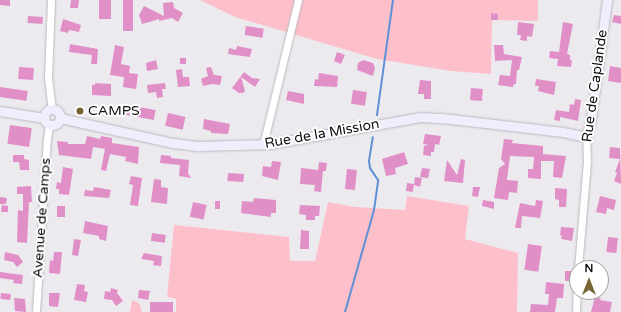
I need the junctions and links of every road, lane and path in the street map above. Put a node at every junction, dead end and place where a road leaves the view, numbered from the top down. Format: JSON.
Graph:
{"nodes":[{"id":1,"x":51,"y":0,"type":"edge"},
{"id":2,"x":298,"y":0,"type":"edge"},
{"id":3,"x":607,"y":0,"type":"edge"},
{"id":4,"x":52,"y":109,"type":"junction"},
{"id":5,"x":0,"y":111,"type":"edge"},
{"id":6,"x":60,"y":118,"type":"junction"},
{"id":7,"x":46,"y":122,"type":"junction"},
{"id":8,"x":586,"y":138,"type":"junction"},
{"id":9,"x":263,"y":145,"type":"junction"},
{"id":10,"x":579,"y":260,"type":"edge"},
{"id":11,"x":576,"y":300,"type":"edge"},
{"id":12,"x":36,"y":312,"type":"edge"},
{"id":13,"x":576,"y":312,"type":"edge"}],
"edges":[{"from":1,"to":4,"type":"street"},
{"from":2,"to":9,"type":"street"},
{"from":3,"to":8,"type":"main road","name":"Rue de Caplande"},
{"from":4,"to":6,"type":"main road"},
{"from":4,"to":7,"type":"main road"},
{"from":5,"to":7,"type":"main road"},
{"from":6,"to":7,"type":"main road"},
{"from":6,"to":9,"type":"main road","name":"Rue de la Mission"},
{"from":7,"to":12,"type":"street","name":"Avenue de Camps"},
{"from":8,"to":9,"type":"main road","name":"Rue de la Mission"},
{"from":8,"to":10,"type":"street","name":"Rue de Caplande"},
{"from":11,"to":13,"type":"street"}]}
